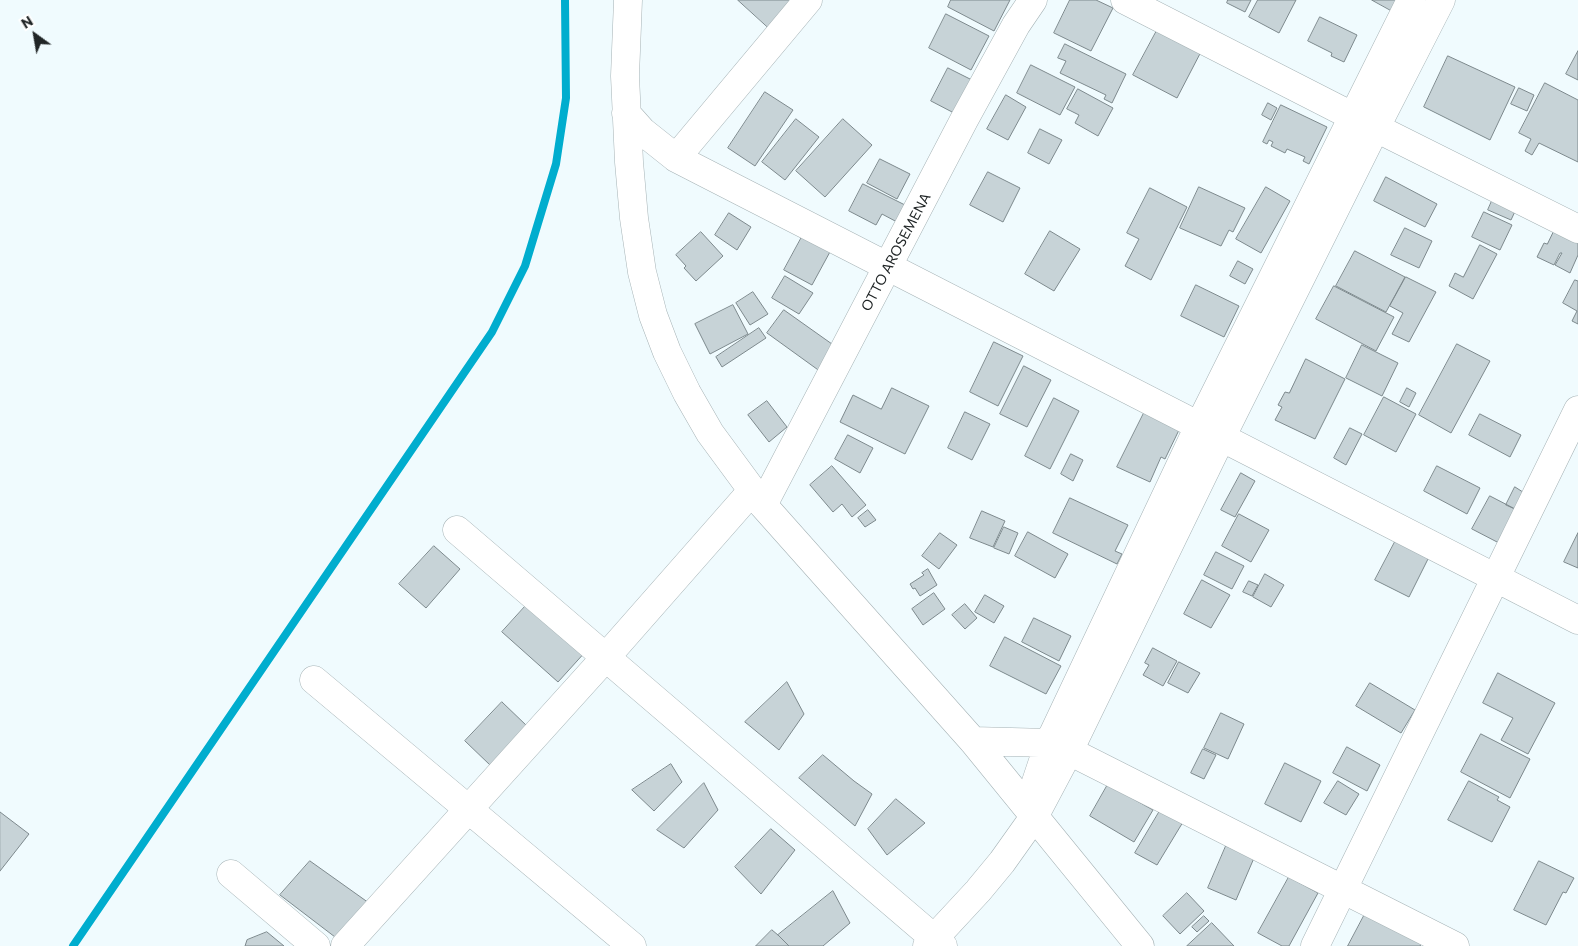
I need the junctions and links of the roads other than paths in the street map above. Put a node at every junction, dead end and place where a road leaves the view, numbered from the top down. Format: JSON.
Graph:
{"nodes":[{"id":1,"x":628,"y":0,"type":"edge"},
{"id":2,"x":808,"y":0,"type":"edge"},
{"id":3,"x":1033,"y":0,"type":"edge"},
{"id":4,"x":1125,"y":0,"type":"edge"},
{"id":5,"x":1411,"y":0,"type":"edge"},
{"id":6,"x":1441,"y":0,"type":"edge"},
{"id":7,"x":626,"y":113,"type":"junction"},
{"id":8,"x":1364,"y":122,"type":"junction"},
{"id":9,"x":676,"y":158,"type":"junction"},
{"id":10,"x":1578,"y":229,"type":"edge"},
{"id":11,"x":888,"y":267,"type":"junction"},
{"id":12,"x":1578,"y":410,"type":"edge"},
{"id":13,"x":1210,"y":432,"type":"junction"},
{"id":14,"x":757,"y":499,"type":"junction"},
{"id":15,"x":457,"y":530,"type":"dead end"},
{"id":16,"x":1496,"y":578,"type":"junction"},
{"id":17,"x":1578,"y":620,"type":"edge"},
{"id":18,"x":606,"y":657,"type":"junction"},
{"id":19,"x":314,"y":680,"type":"dead end"},
{"id":20,"x":972,"y":741,"type":"junction"},
{"id":21,"x":1059,"y":747,"type":"junction"},
{"id":22,"x":468,"y":809,"type":"junction"},
{"id":23,"x":1030,"y":812,"type":"junction"},
{"id":24,"x":231,"y":874,"type":"dead end"},
{"id":25,"x":1342,"y":889,"type":"junction"},
{"id":26,"x":935,"y":944,"type":"edge"},
{"id":27,"x":316,"y":946,"type":"edge"},
{"id":28,"x":345,"y":946,"type":"edge"},
{"id":29,"x":632,"y":946,"type":"edge"},
{"id":30,"x":1140,"y":946,"type":"edge"},
{"id":31,"x":1316,"y":946,"type":"edge"},
{"id":32,"x":1455,"y":946,"type":"edge"}],
"edges":[{"from":1,"to":7,"type":"street"},
{"from":2,"to":9,"type":"street"},
{"from":3,"to":11,"type":"street","name":"OTTO AROSEMENA"},
{"from":4,"to":8,"type":"street"},
{"from":5,"to":8,"type":"street"},
{"from":6,"to":8,"type":"street"},
{"from":7,"to":9,"type":"street"},
{"from":7,"to":14,"type":"street"},
{"from":8,"to":10,"type":"street"},
{"from":8,"to":13,"type":"street"},
{"from":9,"to":11,"type":"street"},
{"from":11,"to":13,"type":"street"},
{"from":11,"to":14,"type":"street","name":"OTTO AROSEMENA"},
{"from":12,"to":16,"type":"street"},
{"from":13,"to":16,"type":"street"},
{"from":13,"to":21,"type":"street"},
{"from":14,"to":18,"type":"street","name":"OTTO AROSEMENA"},
{"from":14,"to":20,"type":"street"},
{"from":15,"to":18,"type":"street"},
{"from":16,"to":17,"type":"street"},
{"from":16,"to":25,"type":"street"},
{"from":18,"to":22,"type":"street","name":"OTTO AROSEMENA"},
{"from":18,"to":26,"type":"street"},
{"from":19,"to":22,"type":"street"},
{"from":20,"to":21,"type":"street"},
{"from":20,"to":23,"type":"street"},
{"from":21,"to":23,"type":"street"},
{"from":21,"to":25,"type":"street"},
{"from":22,"to":28,"type":"street","name":"OTTO AROSEMENA"},
{"from":22,"to":29,"type":"street"},
{"from":23,"to":26,"type":"street"},
{"from":23,"to":30,"type":"street"},
{"from":24,"to":27,"type":"street"},
{"from":25,"to":31,"type":"street"},
{"from":25,"to":32,"type":"street"}]}
